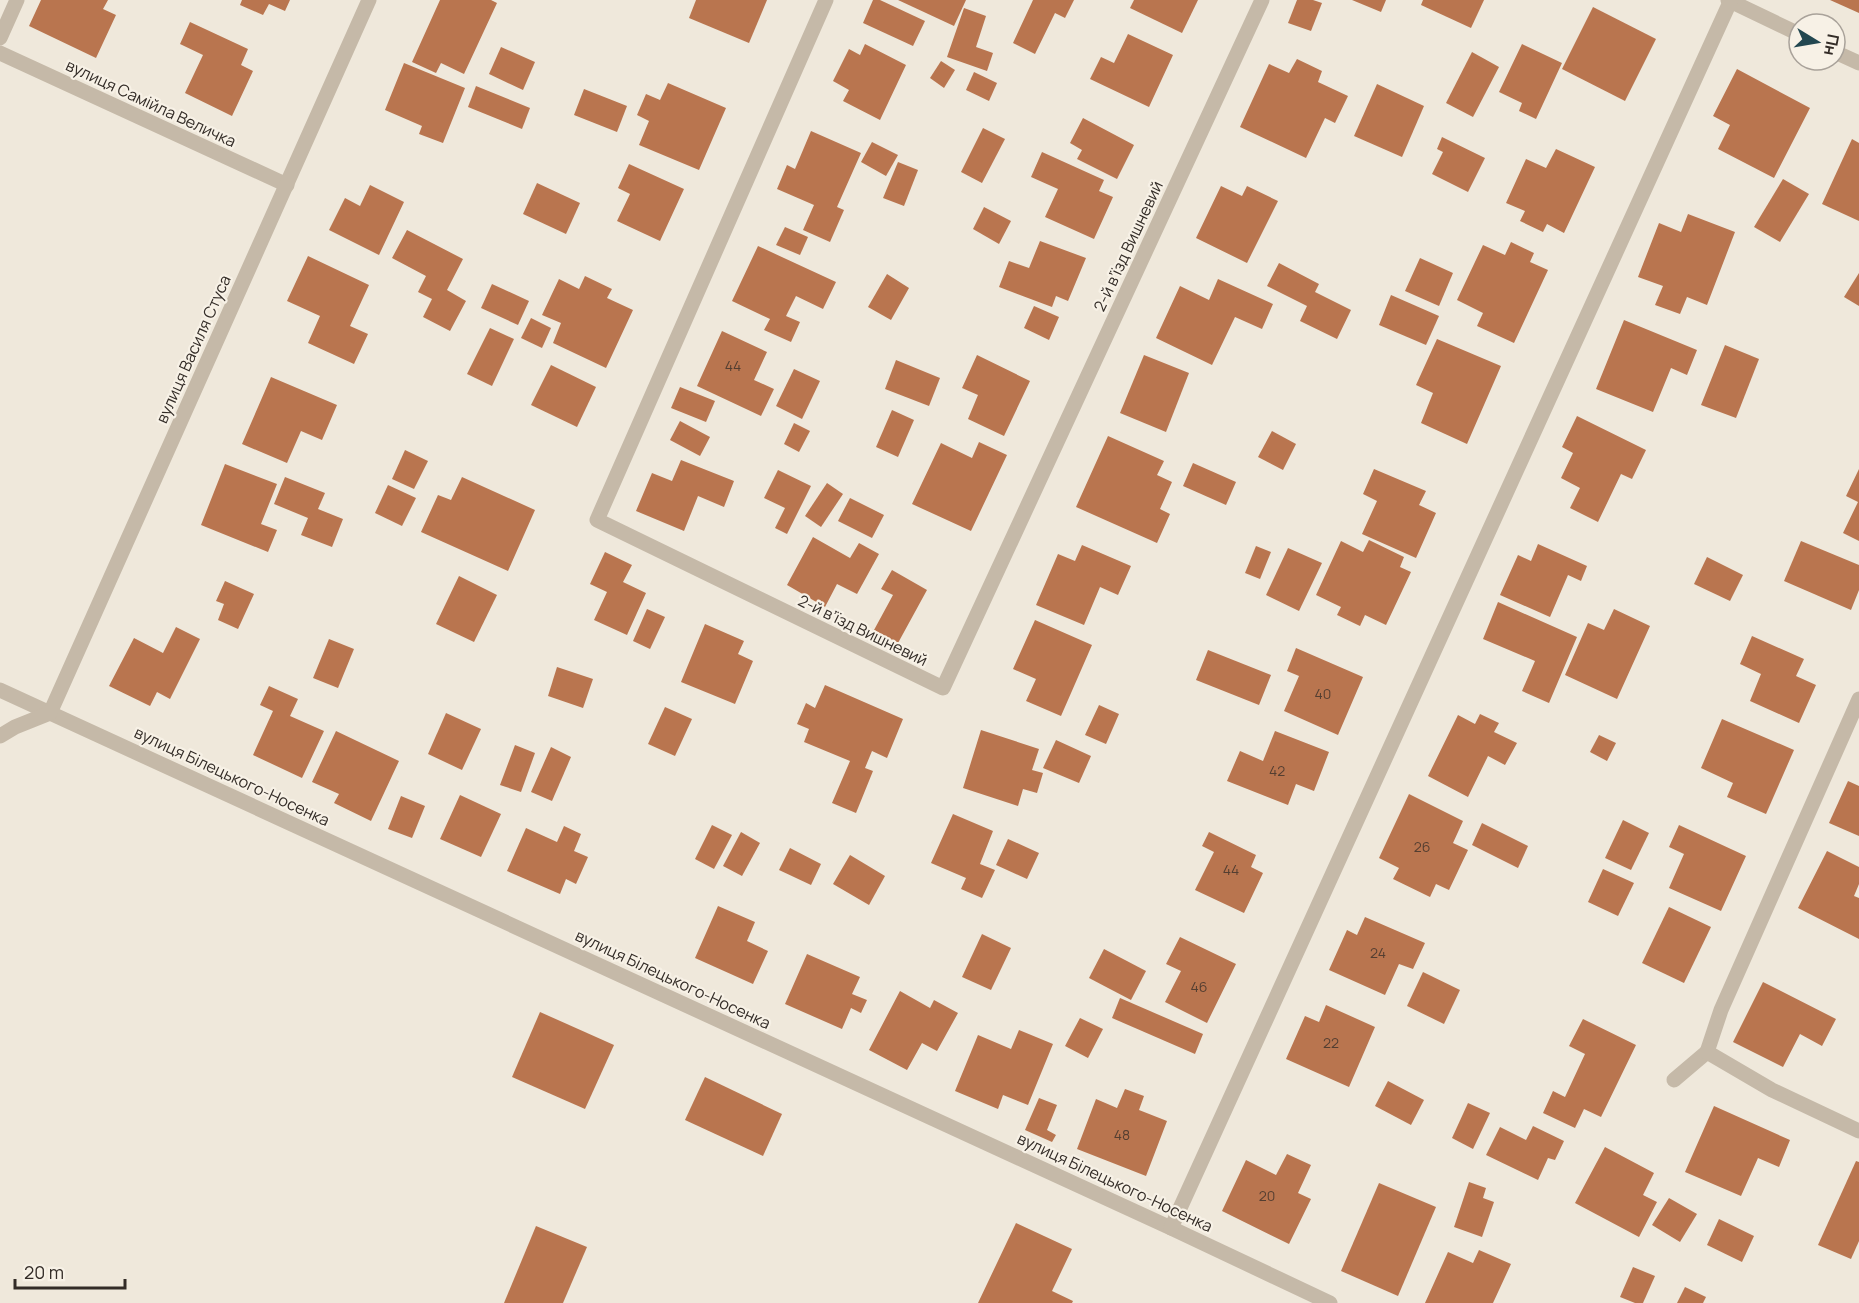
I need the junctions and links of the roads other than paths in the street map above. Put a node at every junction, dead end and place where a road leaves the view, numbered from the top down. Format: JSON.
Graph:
{"nodes":[{"id":1,"x":17,"y":0,"type":"edge"},
{"id":2,"x":369,"y":0,"type":"edge"},
{"id":3,"x":826,"y":0,"type":"edge"},
{"id":4,"x":1262,"y":0,"type":"edge"},
{"id":5,"x":1730,"y":0,"type":"edge"},
{"id":6,"x":1787,"y":28,"type":"edge"},
{"id":7,"x":0,"y":38,"type":"edge"},
{"id":8,"x":0,"y":53,"type":"edge"},
{"id":9,"x":287,"y":185,"type":"junction"},
{"id":10,"x":0,"y":690,"type":"edge"},
{"id":11,"x":1859,"y":699,"type":"edge"},
{"id":12,"x":50,"y":713,"type":"junction"},
{"id":13,"x":0,"y":736,"type":"edge"},
{"id":14,"x":1707,"y":1052,"type":"junction"},
{"id":15,"x":1674,"y":1080,"type":"dead end"},
{"id":16,"x":1859,"y":1131,"type":"edge"},
{"id":17,"x":1171,"y":1228,"type":"junction"},
{"id":18,"x":1330,"y":1303,"type":"edge"}],
"edges":[{"from":1,"to":7,"type":"street"},
{"from":2,"to":9,"type":"street","name":"вулиця Василя Стуса"},
{"from":3,"to":4,"type":"street","name":"2-й вʼїзд Вишневий"},
{"from":5,"to":6,"type":"street"},
{"from":5,"to":17,"type":"street"},
{"from":8,"to":9,"type":"street","name":"вулиця Самійла Величка"},
{"from":9,"to":12,"type":"street","name":"вулиця Василя Стуса"},
{"from":10,"to":12,"type":"street","name":"вулиця Білецького-Носенка"},
{"from":11,"to":14,"type":"street"},
{"from":12,"to":13,"type":"street"},
{"from":12,"to":17,"type":"street","name":"вулиця Білецького-Носенка"},
{"from":14,"to":15,"type":"street"},
{"from":14,"to":16,"type":"street"},
{"from":17,"to":18,"type":"street","name":"вулиця Білецького-Носенка"}]}
